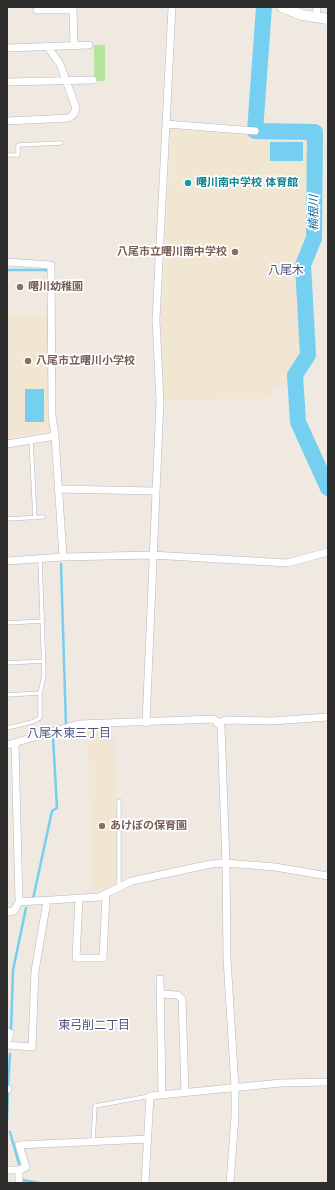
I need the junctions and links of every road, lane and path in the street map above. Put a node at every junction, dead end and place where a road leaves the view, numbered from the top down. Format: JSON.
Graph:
{"nodes":[{"id":1,"x":172,"y":7,"type":"edge"},
{"id":2,"x":282,"y":7,"type":"edge"},
{"id":3,"x":317,"y":7,"type":"edge"},
{"id":4,"x":73,"y":8,"type":"edge"},
{"id":5,"x":36,"y":10,"type":"dead end"},
{"id":6,"x":316,"y":18,"type":"junction"},
{"id":7,"x":328,"y":19,"type":"edge"},
{"id":8,"x":89,"y":45,"type":"dead end"},
{"id":9,"x":46,"y":46,"type":"junction"},
{"id":10,"x":74,"y":46,"type":"junction"},
{"id":11,"x":7,"y":48,"type":"edge"},
{"id":12,"x":93,"y":80,"type":"dead end"},
{"id":13,"x":66,"y":81,"type":"junction"},
{"id":14,"x":7,"y":82,"type":"edge"},
{"id":15,"x":7,"y":121,"type":"edge"},
{"id":16,"x":166,"y":124,"type":"junction"},
{"id":17,"x":256,"y":131,"type":"dead end"},
{"id":18,"x":61,"y":143,"type":"dead end"},
{"id":19,"x":7,"y":155,"type":"edge"},
{"id":20,"x":7,"y":262,"type":"edge"},
{"id":21,"x":55,"y":436,"type":"junction"},
{"id":22,"x":31,"y":440,"type":"junction"},
{"id":23,"x":7,"y":444,"type":"edge"},
{"id":24,"x":58,"y":489,"type":"junction"},
{"id":25,"x":155,"y":491,"type":"junction"},
{"id":26,"x":43,"y":517,"type":"dead end"},
{"id":27,"x":35,"y":518,"type":"junction"},
{"id":28,"x":7,"y":519,"type":"edge"},
{"id":29,"x":328,"y":552,"type":"edge"},
{"id":30,"x":152,"y":555,"type":"junction"},
{"id":31,"x":62,"y":557,"type":"junction"},
{"id":32,"x":40,"y":558,"type":"junction"},
{"id":33,"x":7,"y":561,"type":"edge"},
{"id":34,"x":43,"y":621,"type":"junction"},
{"id":35,"x":7,"y":623,"type":"edge"},
{"id":36,"x":44,"y":661,"type":"junction"},
{"id":37,"x":7,"y":663,"type":"edge"},
{"id":38,"x":40,"y":693,"type":"junction"},
{"id":39,"x":7,"y":695,"type":"edge"},
{"id":40,"x":328,"y":716,"type":"edge"},
{"id":41,"x":146,"y":722,"type":"junction"},
{"id":42,"x":217,"y":722,"type":"junction"},
{"id":43,"x":7,"y":728,"type":"edge"},
{"id":44,"x":15,"y":744,"type":"junction"},
{"id":45,"x":7,"y":745,"type":"edge"},
{"id":46,"x":119,"y":801,"type":"dead end"},
{"id":47,"x":226,"y":863,"type":"junction"},
{"id":48,"x":328,"y":876,"type":"edge"},
{"id":49,"x":120,"y":887,"type":"junction"},
{"id":50,"x":106,"y":894,"type":"junction"},
{"id":51,"x":79,"y":898,"type":"junction"},
{"id":52,"x":47,"y":901,"type":"junction"},
{"id":53,"x":19,"y":902,"type":"junction"},
{"id":54,"x":7,"y":912,"type":"edge"},
{"id":55,"x":160,"y":978,"type":"dead end"},
{"id":56,"x":161,"y":994,"type":"junction"},
{"id":57,"x":7,"y":1032,"type":"edge"},
{"id":58,"x":7,"y":1045,"type":"edge"},
{"id":59,"x":328,"y":1082,"type":"edge"},
{"id":60,"x":235,"y":1087,"type":"junction"},
{"id":61,"x":185,"y":1092,"type":"junction"},
{"id":62,"x":162,"y":1094,"type":"junction"},
{"id":63,"x":150,"y":1096,"type":"junction"},
{"id":64,"x":148,"y":1139,"type":"junction"},
{"id":65,"x":93,"y":1142,"type":"junction"},
{"id":66,"x":7,"y":1170,"type":"edge"},
{"id":67,"x":19,"y":1170,"type":"junction"},
{"id":68,"x":19,"y":1183,"type":"edge"},
{"id":69,"x":145,"y":1183,"type":"edge"},
{"id":70,"x":230,"y":1183,"type":"edge"}],
"edges":[{"from":1,"to":16,"type":"street"},
{"from":2,"to":6,"type":"main road"},
{"from":3,"to":6,"type":"street"},
{"from":4,"to":5,"type":"street"},
{"from":4,"to":10,"type":"street"},
{"from":6,"to":7,"type":"main road"},
{"from":8,"to":10,"type":"street"},
{"from":9,"to":10,"type":"street"},
{"from":9,"to":11,"type":"street"},
{"from":9,"to":13,"type":"street"},
{"from":12,"to":13,"type":"street"},
{"from":13,"to":14,"type":"street"},
{"from":13,"to":15,"type":"street"},
{"from":16,"to":17,"type":"street"},
{"from":16,"to":25,"type":"street"},
{"from":18,"to":19,"type":"lane"},
{"from":20,"to":21,"type":"street"},
{"from":21,"to":22,"type":"street"},
{"from":21,"to":24,"type":"street"},
{"from":22,"to":23,"type":"street"},
{"from":22,"to":27,"type":"lane"},
{"from":24,"to":25,"type":"street"},
{"from":24,"to":31,"type":"street"},
{"from":25,"to":30,"type":"street"},
{"from":26,"to":27,"type":"lane"},
{"from":27,"to":28,"type":"lane"},
{"from":29,"to":30,"type":"street"},
{"from":30,"to":31,"type":"street"},
{"from":30,"to":41,"type":"street"},
{"from":31,"to":32,"type":"street"},
{"from":32,"to":33,"type":"street"},
{"from":32,"to":34,"type":"lane"},
{"from":34,"to":35,"type":"lane"},
{"from":34,"to":36,"type":"lane"},
{"from":36,"to":37,"type":"lane"},
{"from":36,"to":38,"type":"lane"},
{"from":38,"to":39,"type":"lane"},
{"from":38,"to":43,"type":"lane"},
{"from":40,"to":42,"type":"street"},
{"from":41,"to":42,"type":"street"},
{"from":41,"to":44,"type":"street"},
{"from":42,"to":47,"type":"street"},
{"from":44,"to":45,"type":"street"},
{"from":44,"to":53,"type":"street"},
{"from":46,"to":49,"type":"lane"},
{"from":47,"to":48,"type":"street"},
{"from":47,"to":49,"type":"street"},
{"from":47,"to":60,"type":"street"},
{"from":49,"to":50,"type":"street"},
{"from":50,"to":51,"type":"street"},
{"from":50,"to":51,"type":"street"},
{"from":51,"to":52,"type":"street"},
{"from":52,"to":53,"type":"street"},
{"from":52,"to":58,"type":"street"},
{"from":53,"to":54,"type":"street"},
{"from":55,"to":56,"type":"street"},
{"from":56,"to":61,"type":"street"},
{"from":56,"to":62,"type":"street"},
{"from":57,"to":58,"type":"street"},
{"from":59,"to":60,"type":"street"},
{"from":60,"to":61,"type":"street"},
{"from":60,"to":70,"type":"street"},
{"from":61,"to":62,"type":"street"},
{"from":62,"to":63,"type":"street"},
{"from":63,"to":64,"type":"street"},
{"from":63,"to":65,"type":"lane"},
{"from":64,"to":65,"type":"street"},
{"from":64,"to":69,"type":"street"},
{"from":65,"to":67,"type":"street"},
{"from":66,"to":67,"type":"street"},
{"from":67,"to":68,"type":"street"}]}
